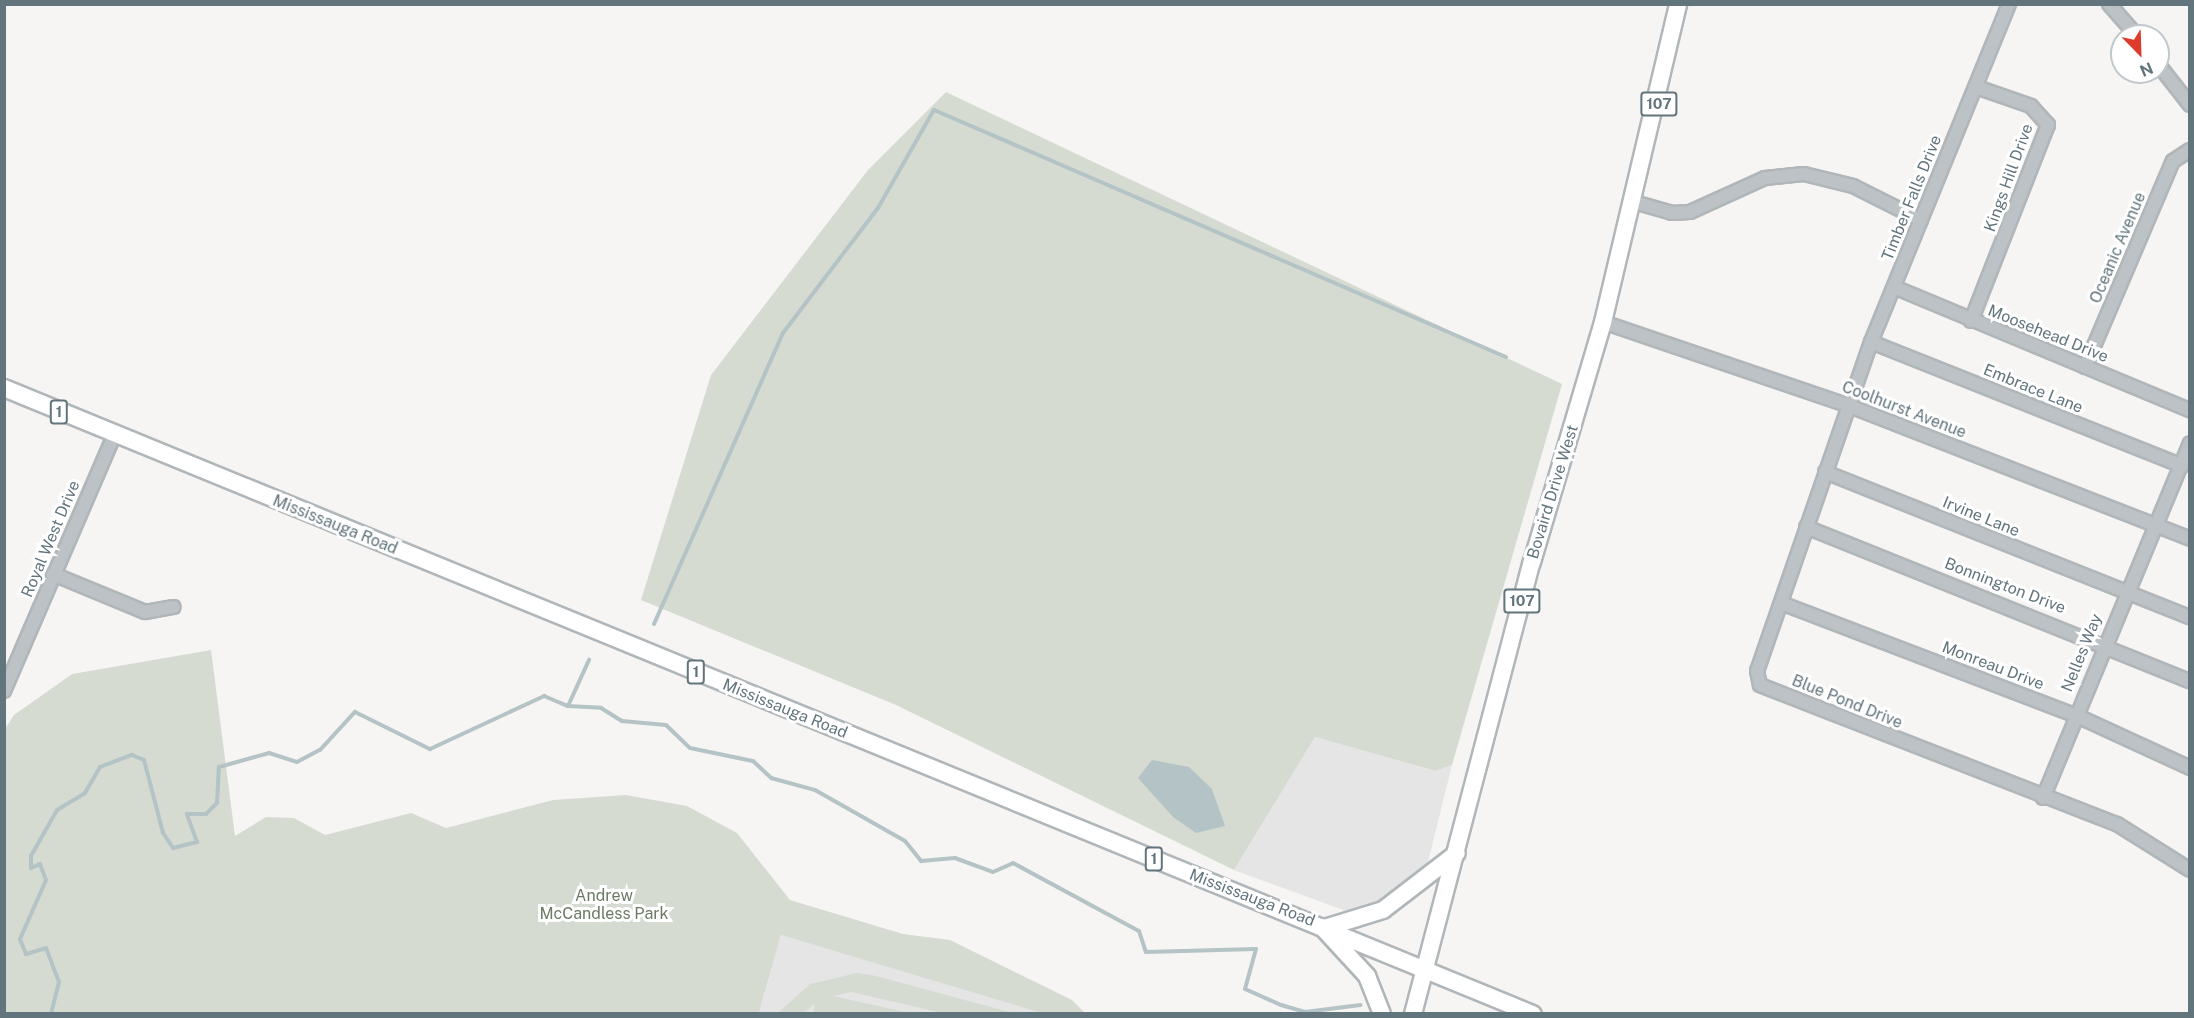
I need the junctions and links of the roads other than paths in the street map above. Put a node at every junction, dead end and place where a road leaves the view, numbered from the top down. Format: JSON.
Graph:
{"nodes":[{"id":1,"x":1678,"y":4,"type":"edge"},
{"id":2,"x":2009,"y":4,"type":"edge"},
{"id":3,"x":2109,"y":4,"type":"edge"},
{"id":4,"x":2126,"y":24,"type":"edge"},
{"id":5,"x":2170,"y":79,"type":"edge"},
{"id":6,"x":1976,"y":87,"type":"junction"},
{"id":7,"x":2190,"y":105,"type":"edge"},
{"id":8,"x":2190,"y":150,"type":"edge"},
{"id":9,"x":1634,"y":202,"type":"junction"},
{"id":10,"x":1921,"y":220,"type":"junction"},
{"id":11,"x":1893,"y":287,"type":"junction"},
{"id":12,"x":1971,"y":321,"type":"junction"},
{"id":13,"x":1603,"y":322,"type":"junction"},
{"id":14,"x":1871,"y":342,"type":"junction"},
{"id":15,"x":2085,"y":367,"type":"junction"},
{"id":16,"x":4,"y":388,"type":"edge"},
{"id":17,"x":1847,"y":405,"type":"junction"},
{"id":18,"x":2190,"y":410,"type":"edge"},
{"id":19,"x":114,"y":435,"type":"junction"},
{"id":20,"x":2190,"y":443,"type":"edge"},
{"id":21,"x":2182,"y":466,"type":"junction"},
{"id":22,"x":1825,"y":472,"type":"junction"},
{"id":23,"x":2156,"y":523,"type":"junction"},
{"id":24,"x":1806,"y":527,"type":"junction"},
{"id":25,"x":2190,"y":539,"type":"edge"},
{"id":26,"x":53,"y":574,"type":"junction"},
{"id":27,"x":2125,"y":592,"type":"junction"},
{"id":28,"x":1782,"y":603,"type":"junction"},
{"id":29,"x":174,"y":607,"type":"dead end"},
{"id":30,"x":2190,"y":617,"type":"edge"},
{"id":31,"x":2104,"y":643,"type":"junction"},
{"id":32,"x":2190,"y":681,"type":"edge"},
{"id":33,"x":4,"y":691,"type":"edge"},
{"id":34,"x":2075,"y":716,"type":"junction"},
{"id":35,"x":2190,"y":768,"type":"edge"},
{"id":36,"x":2043,"y":798,"type":"junction"},
{"id":37,"x":2190,"y":852,"type":"edge"},
{"id":38,"x":1457,"y":853,"type":"junction"},
{"id":39,"x":2179,"y":860,"type":"junction"},
{"id":40,"x":2190,"y":870,"type":"edge"},
{"id":41,"x":1323,"y":925,"type":"junction"},
{"id":42,"x":1427,"y":970,"type":"junction"},
{"id":43,"x":1528,"y":1011,"type":"edge"},
{"id":44,"x":1382,"y":1014,"type":"edge"},
{"id":45,"x":1413,"y":1014,"type":"edge"},
{"id":46,"x":1495,"y":1014,"type":"edge"}],
"edges":[{"from":1,"to":9,"type":"main road","name":"Bovaird Drive West","number":"107"},
{"from":2,"to":6,"type":"street","name":"Timber Falls Drive"},
{"from":3,"to":4,"type":"street"},
{"from":5,"to":7,"type":"street"},
{"from":6,"to":10,"type":"street","name":"Timber Falls Drive"},
{"from":6,"to":12,"type":"street","name":"Kings Hill Drive"},
{"from":8,"to":15,"type":"street","name":"Oceanic Avenue"},
{"from":9,"to":10,"type":"street"},
{"from":9,"to":13,"type":"main road","name":"Bovaird Drive West","number":"107"},
{"from":10,"to":11,"type":"street","name":"Timber Falls Drive"},
{"from":11,"to":12,"type":"street","name":"Moosehead Drive"},
{"from":11,"to":14,"type":"street","name":"Timber Falls Drive"},
{"from":12,"to":15,"type":"street","name":"Moosehead Drive"},
{"from":13,"to":17,"type":"street","name":"Coolhurst Avenue"},
{"from":13,"to":38,"type":"main road","name":"Bovaird Drive West","number":"107"},
{"from":14,"to":17,"type":"street","name":"Timber Falls Drive"},
{"from":14,"to":21,"type":"street","name":"Embrace Lane"},
{"from":15,"to":18,"type":"street","name":"Moosehead Drive"},
{"from":16,"to":19,"type":"main road","name":"Mississauga Road","number":"1"},
{"from":17,"to":22,"type":"street","name":"Blue Pond Drive"},
{"from":17,"to":23,"type":"street","name":"Coolhurst Avenue"},
{"from":19,"to":26,"type":"street","name":"Royal West Drive"},
{"from":19,"to":41,"type":"main road","name":"Mississauga Road","number":"1"},
{"from":20,"to":21,"type":"street","name":"Nelles Way"},
{"from":21,"to":23,"type":"street","name":"Nelles Way"},
{"from":22,"to":24,"type":"street","name":"Blue Pond Drive"},
{"from":22,"to":27,"type":"street","name":"Irvine Lane"},
{"from":23,"to":25,"type":"street","name":"Coolhurst Avenue"},
{"from":23,"to":27,"type":"street","name":"Nelles Way"},
{"from":24,"to":28,"type":"street","name":"Blue Pond Drive"},
{"from":24,"to":31,"type":"street","name":"Bonnington Drive"},
{"from":26,"to":29,"type":"street"},
{"from":26,"to":33,"type":"street","name":"Royal West Drive"},
{"from":27,"to":30,"type":"street","name":"Irvine Lane"},
{"from":27,"to":31,"type":"street","name":"Nelles Way"},
{"from":28,"to":34,"type":"street","name":"Monreau Drive"},
{"from":28,"to":36,"type":"street","name":"Blue Pond Drive"},
{"from":31,"to":32,"type":"street","name":"Bonnington Drive"},
{"from":31,"to":34,"type":"street","name":"Nelles Way"},
{"from":34,"to":35,"type":"street","name":"Monreau Drive"},
{"from":34,"to":36,"type":"street","name":"Nelles Way"},
{"from":36,"to":39,"type":"street","name":"Blue Pond Drive"},
{"from":37,"to":39,"type":"street"},
{"from":38,"to":41,"type":"main road"},
{"from":38,"to":42,"type":"main road","name":"Bovaird Drive West","number":"107"},
{"from":39,"to":40,"type":"street","name":"Blue Pond Drive"},
{"from":41,"to":42,"type":"main road","name":"Mississauga Road","number":"1"},
{"from":41,"to":44,"type":"main road"},
{"from":42,"to":43,"type":"main road","name":"Mississauga Road","number":"1"},
{"from":42,"to":45,"type":"main road","name":"Bovaird Drive West","number":"107"},
{"from":43,"to":46,"type":"main road"}]}
